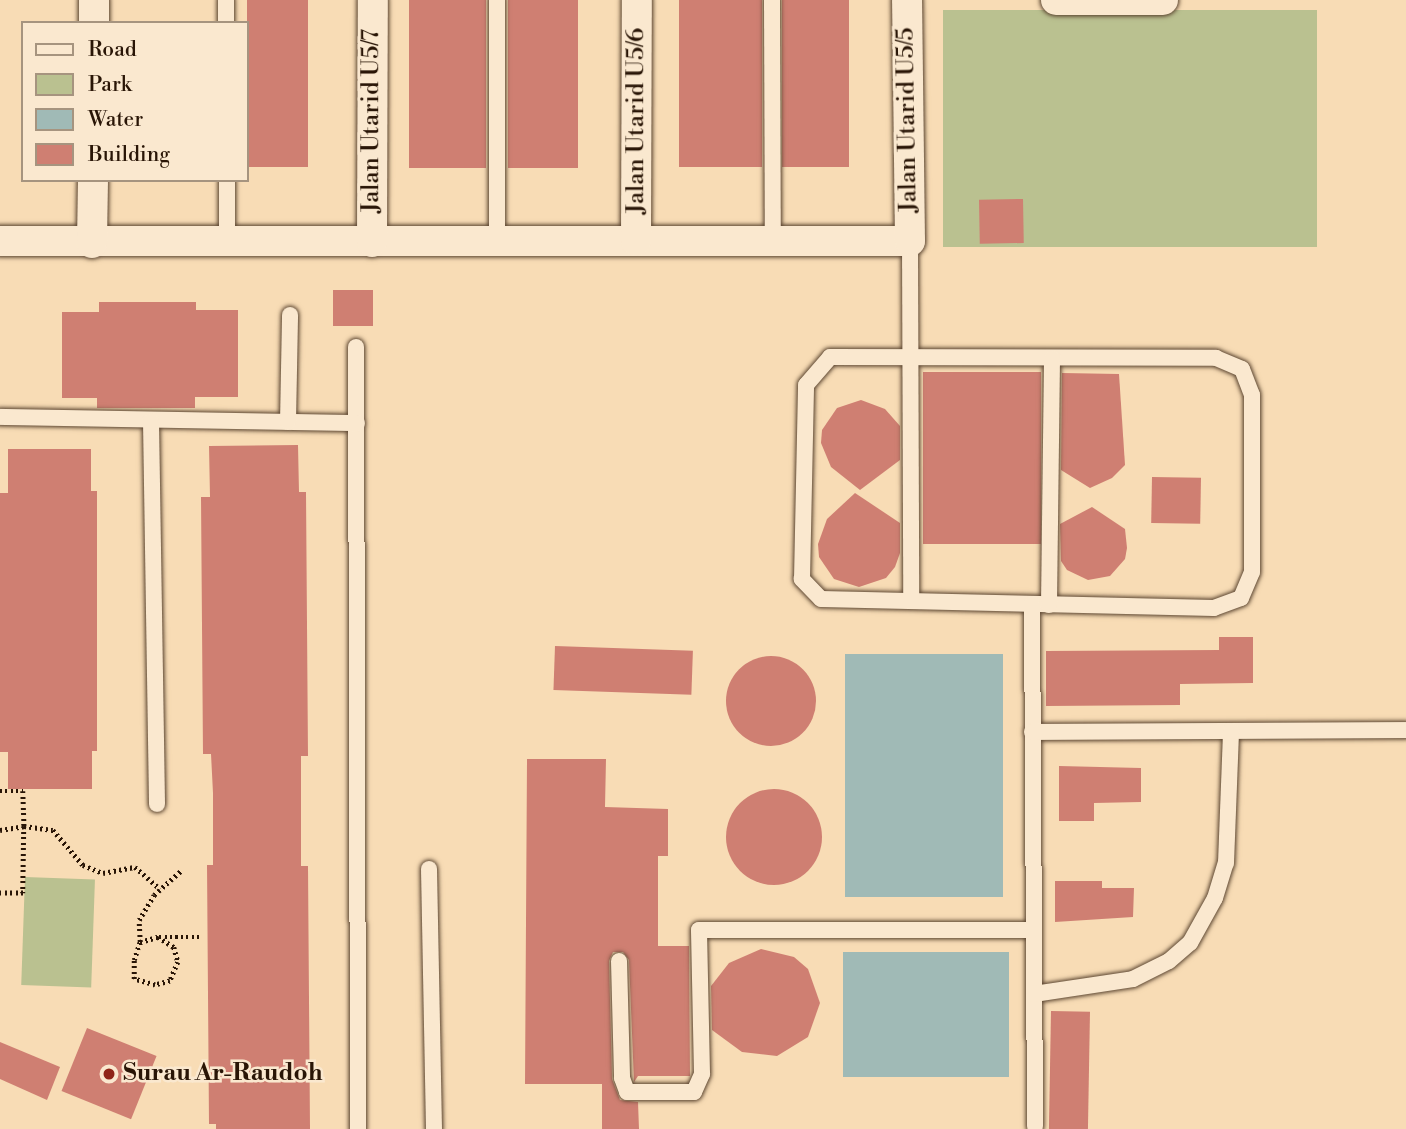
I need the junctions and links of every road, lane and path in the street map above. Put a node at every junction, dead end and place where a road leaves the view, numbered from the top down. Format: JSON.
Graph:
{"nodes":[{"id":1,"x":94,"y":0,"type":"edge"},
{"id":2,"x":226,"y":0,"type":"edge"},
{"id":3,"x":373,"y":0,"type":"edge"},
{"id":4,"x":497,"y":0,"type":"edge"},
{"id":5,"x":637,"y":0,"type":"edge"},
{"id":6,"x":772,"y":0,"type":"edge"},
{"id":7,"x":907,"y":0,"type":"edge"},
{"id":8,"x":1056,"y":0,"type":"edge"},
{"id":9,"x":1163,"y":0,"type":"edge"},
{"id":10,"x":94,"y":21,"type":"edge"},
{"id":11,"x":226,"y":21,"type":"edge"},
{"id":12,"x":93,"y":182,"type":"edge"},
{"id":13,"x":227,"y":182,"type":"edge"},
{"id":14,"x":636,"y":241,"type":"junction"},
{"id":15,"x":773,"y":241,"type":"junction"},
{"id":16,"x":910,"y":241,"type":"junction"},
{"id":17,"x":0,"y":242,"type":"edge"},
{"id":18,"x":227,"y":242,"type":"junction"},
{"id":19,"x":372,"y":242,"type":"junction"},
{"id":20,"x":497,"y":242,"type":"junction"},
{"id":21,"x":92,"y":243,"type":"junction"},
{"id":22,"x":290,"y":315,"type":"dead end"},
{"id":23,"x":356,"y":347,"type":"dead end"},
{"id":24,"x":910,"y":358,"type":"junction"},
{"id":25,"x":1052,"y":358,"type":"junction"},
{"id":26,"x":0,"y":417,"type":"edge"},
{"id":27,"x":151,"y":421,"type":"junction"},
{"id":28,"x":288,"y":422,"type":"junction"},
{"id":29,"x":357,"y":423,"type":"junction"},
{"id":30,"x":911,"y":601,"type":"junction"},
{"id":31,"x":1032,"y":604,"type":"junction"},
{"id":32,"x":1049,"y":605,"type":"junction"},
{"id":33,"x":1406,"y":730,"type":"edge"},
{"id":34,"x":1231,"y":731,"type":"junction"},
{"id":35,"x":1032,"y":732,"type":"junction"},
{"id":36,"x":0,"y":791,"type":"edge"},
{"id":37,"x":157,"y":804,"type":"dead end"},
{"id":38,"x":24,"y":826,"type":"junction"},
{"id":39,"x":0,"y":830,"type":"edge"},
{"id":40,"x":429,"y":869,"type":"dead end"},
{"id":41,"x":181,"y":871,"type":"dead end"},
{"id":42,"x":160,"y":889,"type":"junction"},
{"id":43,"x":0,"y":893,"type":"edge"},
{"id":44,"x":1034,"y":930,"type":"junction"},
{"id":45,"x":158,"y":937,"type":"junction"},
{"id":46,"x":199,"y":937,"type":"dead end"},
{"id":47,"x":140,"y":942,"type":"junction"},
{"id":48,"x":619,"y":961,"type":"dead end"},
{"id":49,"x":1034,"y":993,"type":"junction"},
{"id":50,"x":1035,"y":1126,"type":"dead end"},
{"id":51,"x":358,"y":1129,"type":"edge"},
{"id":52,"x":434,"y":1129,"type":"edge"}],
"edges":[{"from":1,"to":10,"type":"street"},
{"from":2,"to":11,"type":"lane"},
{"from":3,"to":19,"type":"street","name":"Jalan Utarid U5/7"},
{"from":4,"to":20,"type":"lane"},
{"from":5,"to":14,"type":"street","name":"Jalan Utarid U5/6"},
{"from":6,"to":15,"type":"lane"},
{"from":7,"to":16,"type":"street","name":"Jalan Utarid U5/5"},
{"from":8,"to":9,"type":"street"},
{"from":12,"to":21,"type":"street"},
{"from":13,"to":18,"type":"lane"},
{"from":14,"to":15,"type":"street"},
{"from":14,"to":20,"type":"street"},
{"from":15,"to":16,"type":"street"},
{"from":16,"to":24,"type":"lane"},
{"from":17,"to":21,"type":"street"},
{"from":18,"to":19,"type":"street"},
{"from":18,"to":21,"type":"street"},
{"from":19,"to":20,"type":"street"},
{"from":22,"to":28,"type":"lane"},
{"from":23,"to":29,"type":"lane"},
{"from":24,"to":25,"type":"lane"},
{"from":24,"to":30,"type":"lane"},
{"from":24,"to":30,"type":"lane"},
{"from":25,"to":32,"type":"lane"},
{"from":25,"to":32,"type":"lane"},
{"from":26,"to":27,"type":"lane"},
{"from":27,"to":28,"type":"lane"},
{"from":27,"to":37,"type":"lane"},
{"from":28,"to":29,"type":"lane"},
{"from":29,"to":51,"type":"lane"},
{"from":30,"to":31,"type":"lane"},
{"from":31,"to":32,"type":"lane"},
{"from":31,"to":35,"type":"lane"},
{"from":33,"to":34,"type":"lane"},
{"from":34,"to":35,"type":"lane"},
{"from":34,"to":49,"type":"lane"},
{"from":35,"to":44,"type":"lane"},
{"from":36,"to":38,"type":"path"},
{"from":38,"to":39,"type":"path"},
{"from":38,"to":42,"type":"path"},
{"from":38,"to":43,"type":"path"},
{"from":40,"to":52,"type":"lane"},
{"from":41,"to":42,"type":"path"},
{"from":42,"to":47,"type":"path"},
{"from":44,"to":48,"type":"lane"},
{"from":44,"to":49,"type":"lane"},
{"from":45,"to":46,"type":"path"},
{"from":45,"to":47,"type":"path"},
{"from":45,"to":47,"type":"path"},
{"from":49,"to":50,"type":"lane"}]}
